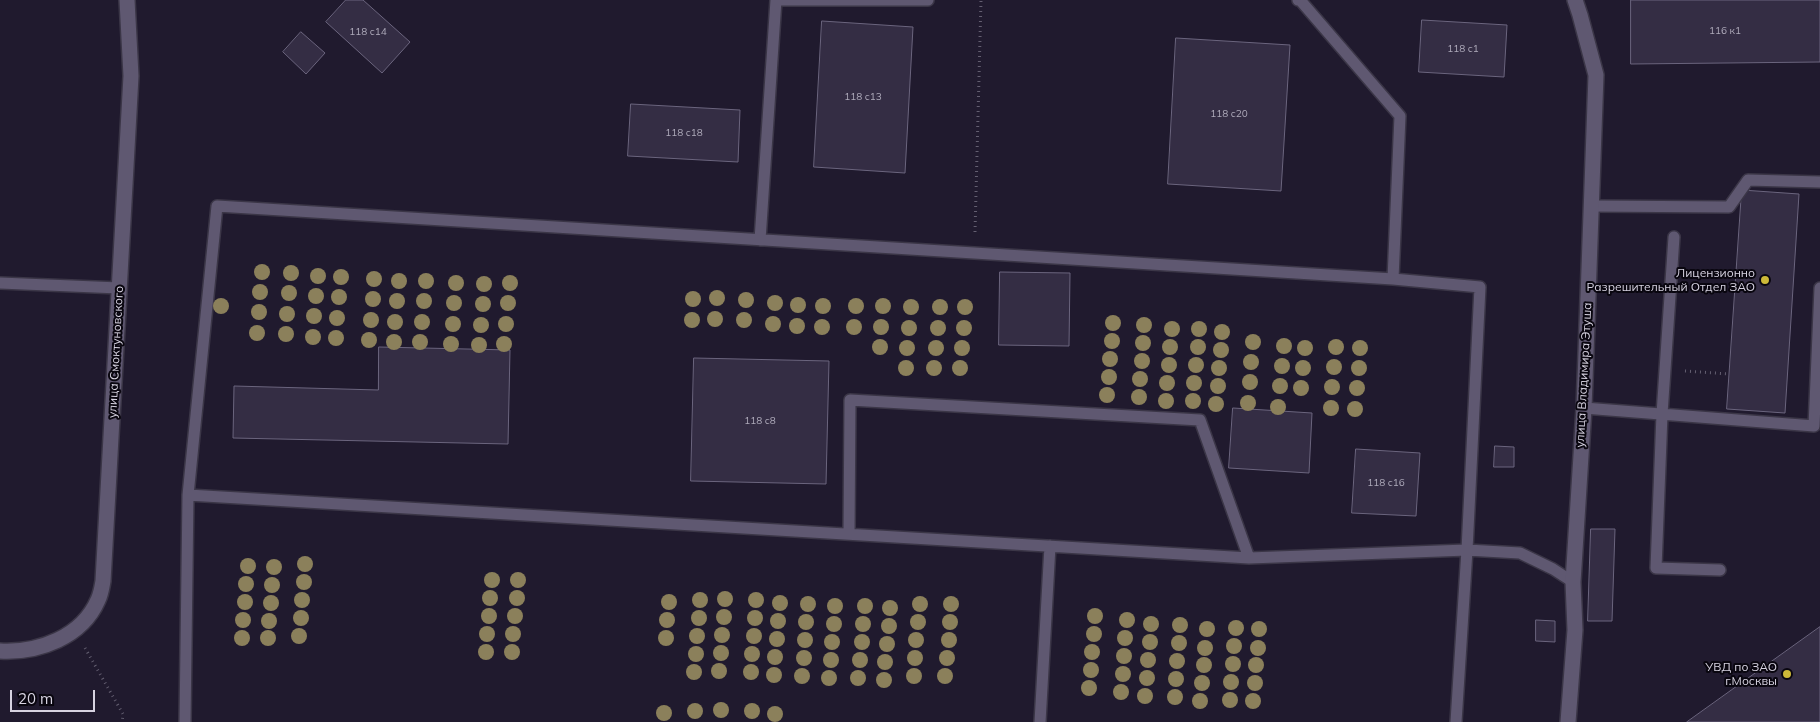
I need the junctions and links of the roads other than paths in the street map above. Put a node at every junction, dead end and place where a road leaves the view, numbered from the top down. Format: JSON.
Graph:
{"nodes":[{"id":1,"x":127,"y":0,"type":"edge"},
{"id":2,"x":928,"y":0,"type":"edge"},
{"id":3,"x":1298,"y":0,"type":"edge"},
{"id":4,"x":1575,"y":0,"type":"edge"},
{"id":5,"x":1820,"y":182,"type":"edge"},
{"id":6,"x":1591,"y":206,"type":"junction"},
{"id":7,"x":1674,"y":237,"type":"dead end"},
{"id":8,"x":760,"y":240,"type":"junction"},
{"id":9,"x":1392,"y":279,"type":"junction"},
{"id":10,"x":0,"y":283,"type":"edge"},
{"id":11,"x":119,"y":288,"type":"junction"},
{"id":12,"x":1820,"y":288,"type":"edge"},
{"id":13,"x":1584,"y":408,"type":"junction"},
{"id":14,"x":1662,"y":414,"type":"junction"},
{"id":15,"x":188,"y":495,"type":"junction"},
{"id":16,"x":849,"y":534,"type":"junction"},
{"id":17,"x":1050,"y":546,"type":"junction"},
{"id":18,"x":1467,"y":550,"type":"junction"},
{"id":19,"x":1249,"y":558,"type":"junction"},
{"id":20,"x":1720,"y":570,"type":"dead end"},
{"id":21,"x":1573,"y":582,"type":"junction"},
{"id":22,"x":7,"y":651,"type":"edge"},
{"id":23,"x":185,"y":722,"type":"edge"},
{"id":24,"x":1040,"y":722,"type":"edge"},
{"id":25,"x":1456,"y":722,"type":"edge"},
{"id":26,"x":1568,"y":722,"type":"edge"}],
"edges":[{"from":1,"to":11,"type":"street","name":"улица Смоктуновского"},
{"from":2,"to":8,"type":"lane"},
{"from":3,"to":9,"type":"lane"},
{"from":4,"to":6,"type":"street","name":"улица Владимира Этуша"},
{"from":5,"to":6,"type":"lane"},
{"from":6,"to":13,"type":"street","name":"улица Владимира Этуша"},
{"from":7,"to":14,"type":"lane"},
{"from":8,"to":9,"type":"lane"},
{"from":8,"to":15,"type":"lane"},
{"from":9,"to":18,"type":"lane"},
{"from":10,"to":11,"type":"lane"},
{"from":11,"to":22,"type":"street","name":"улица Смоктуновского"},
{"from":12,"to":14,"type":"lane"},
{"from":13,"to":14,"type":"lane"},
{"from":13,"to":21,"type":"street","name":"улица Владимира Этуша"},
{"from":14,"to":20,"type":"lane"},
{"from":15,"to":16,"type":"lane"},
{"from":15,"to":23,"type":"lane"},
{"from":16,"to":17,"type":"lane"},
{"from":16,"to":19,"type":"lane"},
{"from":17,"to":19,"type":"lane"},
{"from":17,"to":24,"type":"lane"},
{"from":18,"to":19,"type":"lane"},
{"from":18,"to":21,"type":"lane"},
{"from":18,"to":25,"type":"lane"},
{"from":21,"to":26,"type":"street","name":"улица Владимира Этуша"}]}
